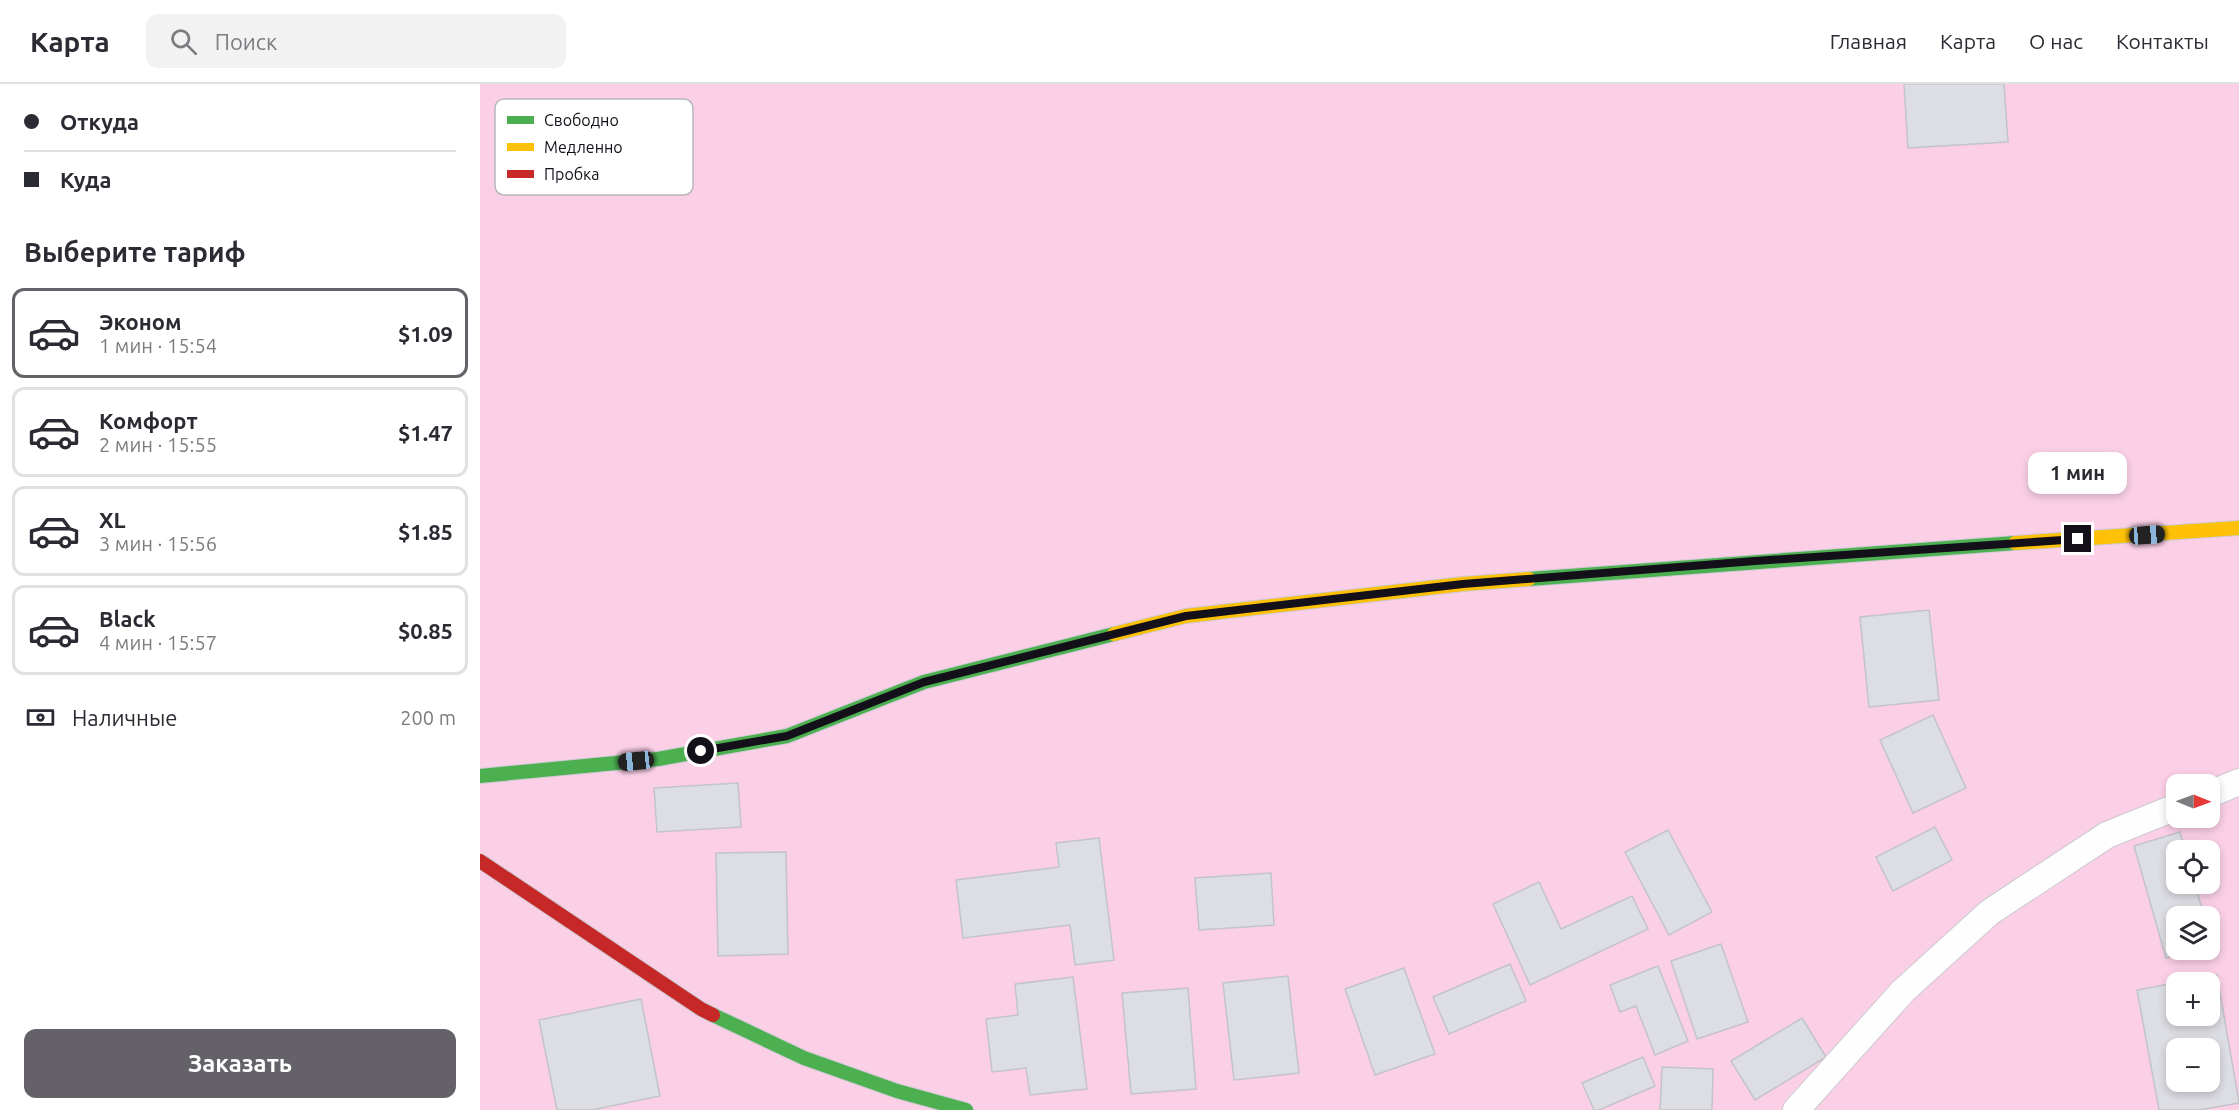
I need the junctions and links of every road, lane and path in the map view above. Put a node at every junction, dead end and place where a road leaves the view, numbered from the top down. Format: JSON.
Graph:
{"nodes":[{"id":1,"x":2239,"y":528,"type":"edge"},
{"id":2,"x":480,"y":776,"type":"edge"},
{"id":3,"x":2239,"y":782,"type":"edge"},
{"id":4,"x":2220,"y":790,"type":"edge"},
{"id":5,"x":2166,"y":811,"type":"edge"},
{"id":6,"x":480,"y":861,"type":"edge"},
{"id":7,"x":966,"y":1110,"type":"edge"},
{"id":8,"x":1796,"y":1110,"type":"edge"}],
"edges":[{"from":1,"to":2,"type":"street"},
{"from":3,"to":4,"type":"lane"},
{"from":5,"to":8,"type":"lane"},
{"from":6,"to":7,"type":"street"}]}
